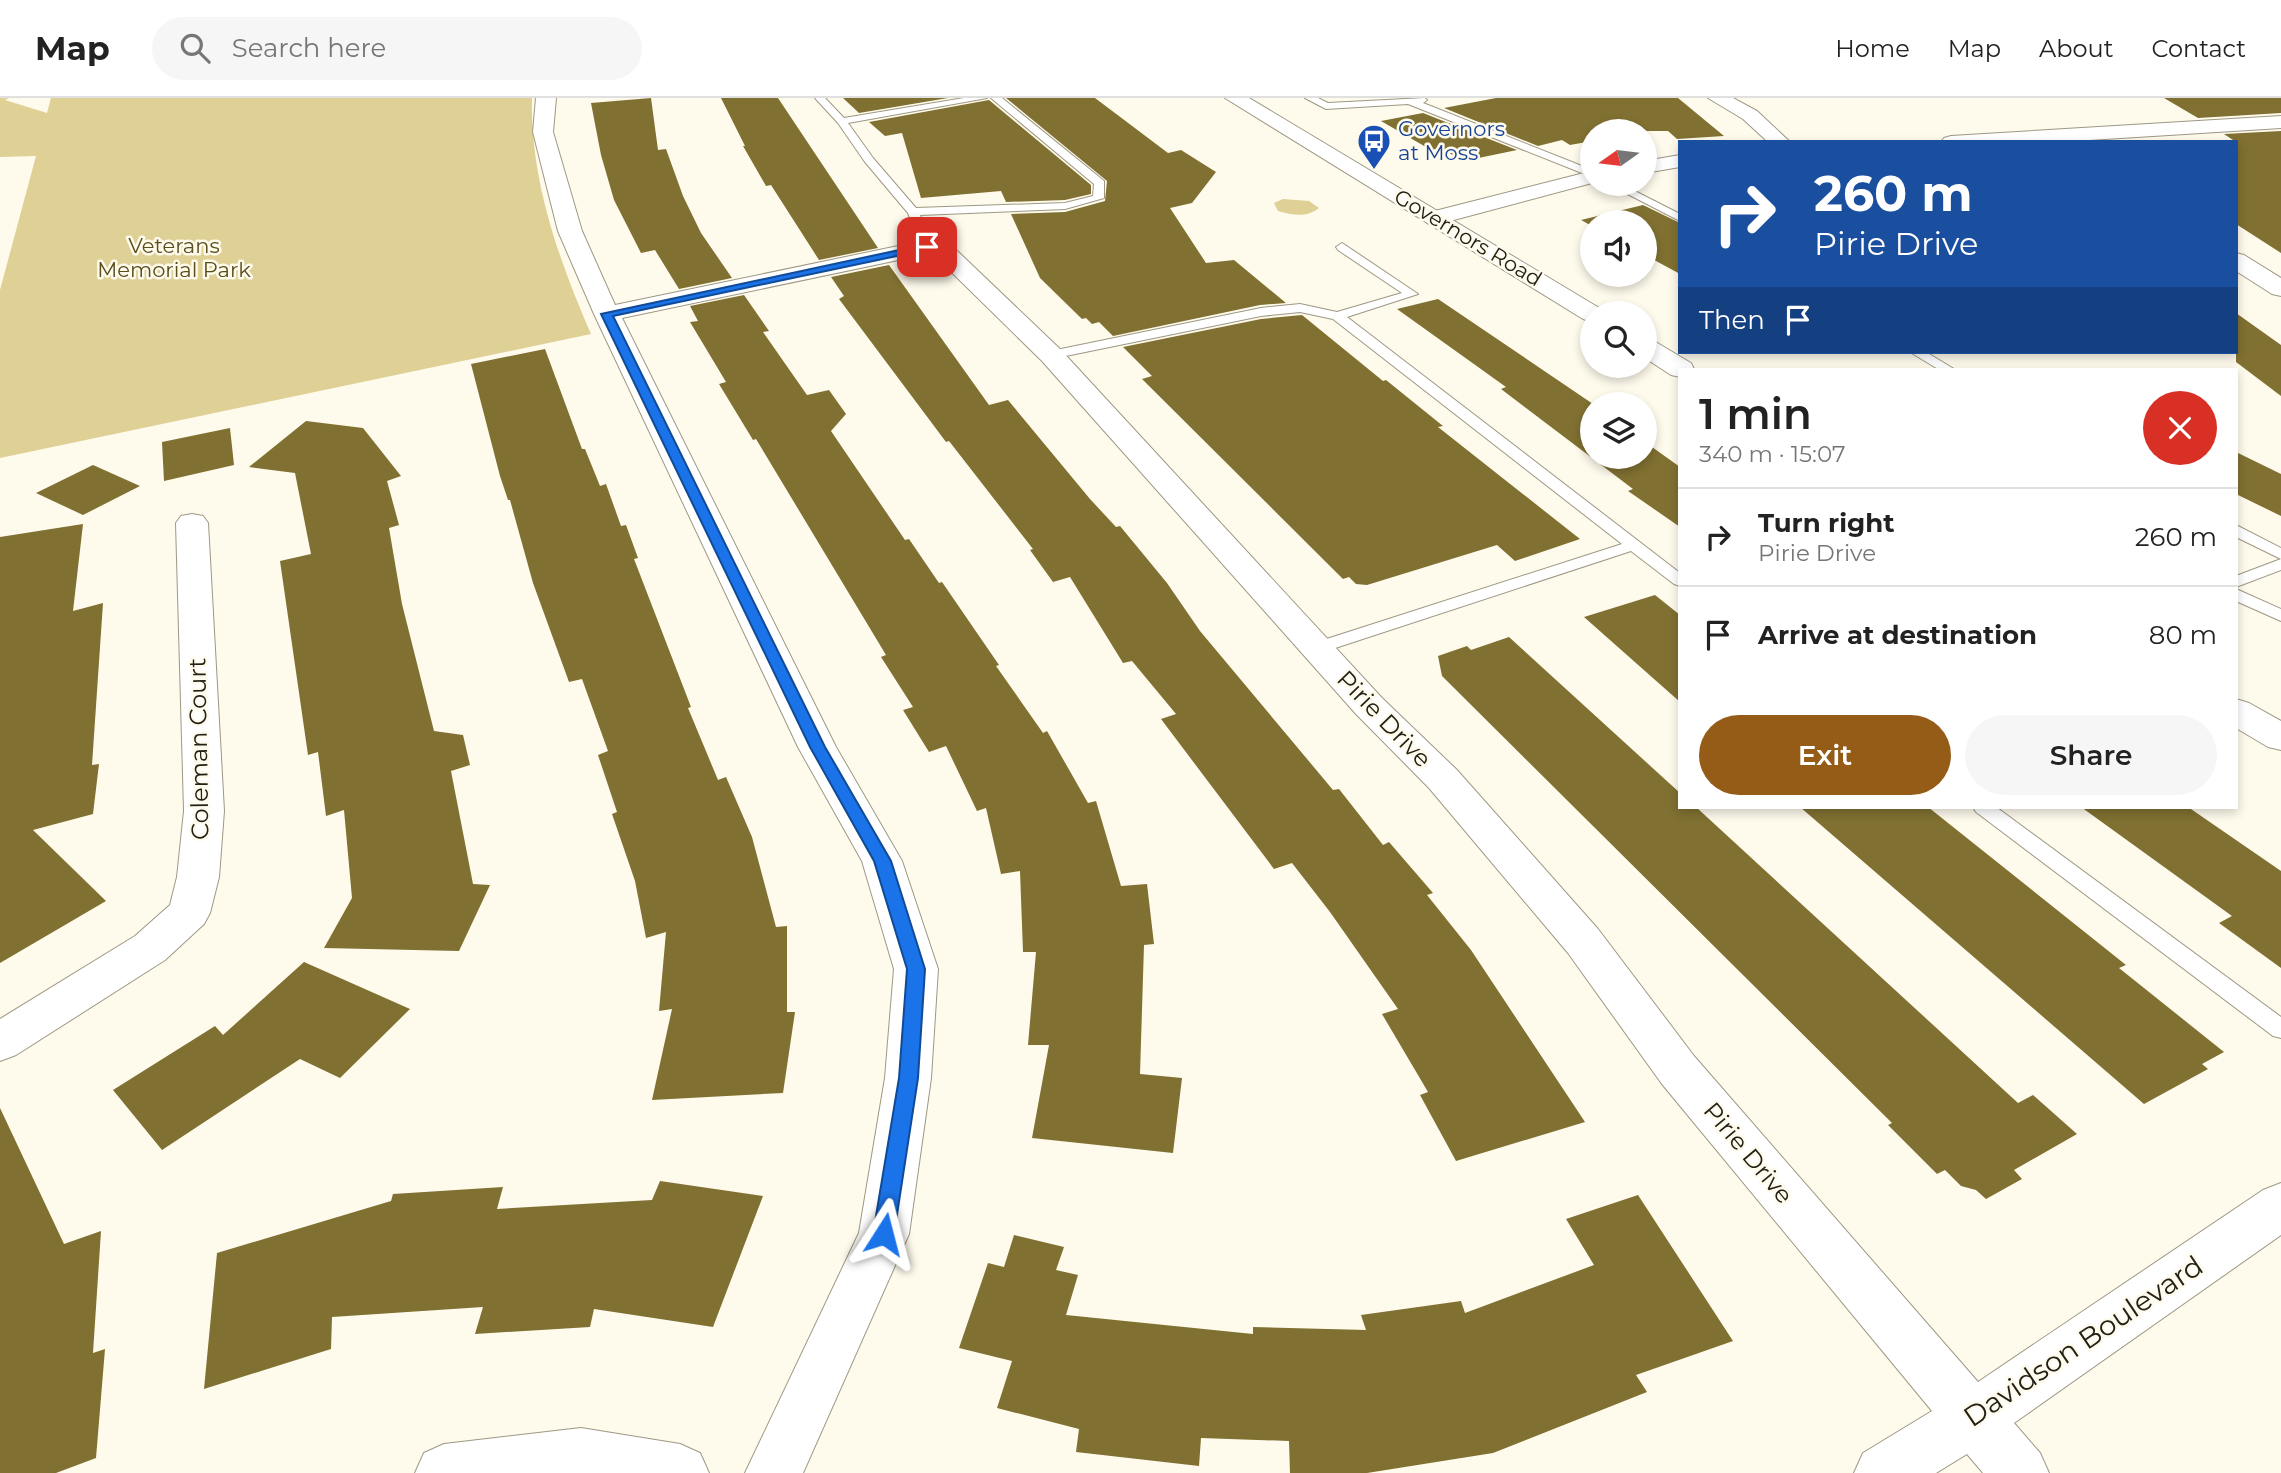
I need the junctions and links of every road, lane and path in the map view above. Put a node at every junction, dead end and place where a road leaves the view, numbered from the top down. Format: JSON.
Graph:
{"nodes":[{"id":1,"x":546,"y":98,"type":"edge"},
{"id":2,"x":820,"y":98,"type":"edge"},
{"id":3,"x":982,"y":98,"type":"edge"},
{"id":4,"x":996,"y":98,"type":"edge"},
{"id":5,"x":1235,"y":98,"type":"edge"},
{"id":6,"x":1310,"y":98,"type":"edge"},
{"id":7,"x":1432,"y":98,"type":"edge"},
{"id":8,"x":1718,"y":98,"type":"edge"},
{"id":9,"x":1412,"y":103,"type":"junction"},
{"id":10,"x":842,"y":121,"type":"junction"},
{"id":11,"x":2281,"y":122,"type":"edge"},
{"id":12,"x":2059,"y":139,"type":"edge"},
{"id":13,"x":1778,"y":140,"type":"edge"},
{"id":14,"x":2023,"y":140,"type":"edge"},
{"id":15,"x":1678,"y":161,"type":"edge"},
{"id":16,"x":1657,"y":165,"type":"edge"},
{"id":17,"x":1580,"y":171,"type":"edge"},
{"id":18,"x":1580,"y":179,"type":"edge"},
{"id":19,"x":1536,"y":190,"type":"junction"},
{"id":20,"x":1635,"y":196,"type":"edge"},
{"id":21,"x":1413,"y":205,"type":"junction"},
{"id":22,"x":913,"y":212,"type":"junction"},
{"id":23,"x":1435,"y":218,"type":"junction"},
{"id":24,"x":1678,"y":218,"type":"edge"},
{"id":25,"x":927,"y":247,"type":"junction"},
{"id":26,"x":1342,"y":247,"type":"dead end"},
{"id":27,"x":2238,"y":261,"type":"edge"},
{"id":28,"x":2281,"y":289,"type":"edge"},
{"id":29,"x":1580,"y":307,"type":"edge"},
{"id":30,"x":607,"y":314,"type":"junction"},
{"id":31,"x":1337,"y":316,"type":"junction"},
{"id":32,"x":1657,"y":354,"type":"edge"},
{"id":33,"x":1921,"y":354,"type":"edge"},
{"id":34,"x":1051,"y":355,"type":"junction"},
{"id":35,"x":1680,"y":368,"type":"edge"},
{"id":36,"x":1945,"y":368,"type":"edge"},
{"id":37,"x":192,"y":523,"type":"dead end"},
{"id":38,"x":2238,"y":531,"type":"edge"},
{"id":39,"x":1633,"y":545,"type":"junction"},
{"id":40,"x":2281,"y":554,"type":"edge"},
{"id":41,"x":2281,"y":564,"type":"edge"},
{"id":42,"x":1678,"y":579,"type":"edge"},
{"id":43,"x":2238,"y":581,"type":"edge"},
{"id":44,"x":2238,"y":595,"type":"edge"},
{"id":45,"x":2281,"y":616,"type":"edge"},
{"id":46,"x":1317,"y":648,"type":"junction"},
{"id":47,"x":2238,"y":712,"type":"edge"},
{"id":48,"x":2281,"y":738,"type":"edge"},
{"id":49,"x":1986,"y":809,"type":"edge"},
{"id":50,"x":2281,"y":1028,"type":"edge"},
{"id":51,"x":0,"y":1042,"type":"edge"},
{"id":52,"x":2281,"y":1206,"type":"edge"},
{"id":53,"x":1972,"y":1419,"type":"junction"},
{"id":54,"x":444,"y":1473,"type":"edge"},
{"id":55,"x":680,"y":1473,"type":"edge"},
{"id":56,"x":774,"y":1473,"type":"edge"},
{"id":57,"x":1882,"y":1473,"type":"edge"},
{"id":58,"x":2020,"y":1473,"type":"edge"}],
"edges":[{"from":1,"to":30,"type":"street"},
{"from":2,"to":10,"type":"lane"},
{"from":3,"to":10,"type":"lane"},
{"from":4,"to":22,"type":"lane"},
{"from":5,"to":21,"type":"street","name":"Governors Road"},
{"from":6,"to":9,"type":"lane"},
{"from":7,"to":9,"type":"lane"},
{"from":8,"to":13,"type":"street"},
{"from":9,"to":17,"type":"lane"},
{"from":10,"to":22,"type":"lane"},
{"from":11,"to":12,"type":"street"},
{"from":12,"to":14,"type":"street"},
{"from":15,"to":16,"type":"street"},
{"from":18,"to":19,"type":"street"},
{"from":19,"to":21,"type":"street"},
{"from":19,"to":23,"type":"street"},
{"from":20,"to":24,"type":"lane"},
{"from":21,"to":23,"type":"street","name":"Governors Road"},
{"from":22,"to":25,"type":"lane"},
{"from":23,"to":29,"type":"street","name":"Governors Road"},
{"from":25,"to":30,"type":"street"},
{"from":25,"to":34,"type":"street","name":"Pirie Drive"},
{"from":26,"to":31,"type":"lane"},
{"from":27,"to":28,"type":"street"},
{"from":30,"to":56,"type":"street"},
{"from":31,"to":34,"type":"lane"},
{"from":31,"to":39,"type":"lane"},
{"from":32,"to":35,"type":"street"},
{"from":33,"to":36,"type":"lane"},
{"from":34,"to":46,"type":"street","name":"Pirie Drive"},
{"from":37,"to":51,"type":"street","name":"Coleman Court"},
{"from":38,"to":40,"type":"lane"},
{"from":39,"to":42,"type":"lane"},
{"from":39,"to":46,"type":"lane"},
{"from":41,"to":43,"type":"lane"},
{"from":44,"to":45,"type":"lane"},
{"from":46,"to":53,"type":"street","name":"Pirie Drive"},
{"from":47,"to":48,"type":"street"},
{"from":49,"to":50,"type":"lane"},
{"from":52,"to":53,"type":"street","name":"Davidson Boulevard"},
{"from":53,"to":57,"type":"street","name":"Davidson Boulevard"},
{"from":53,"to":58,"type":"street","name":"Pirie Drive"},
{"from":54,"to":55,"type":"street"}]}
